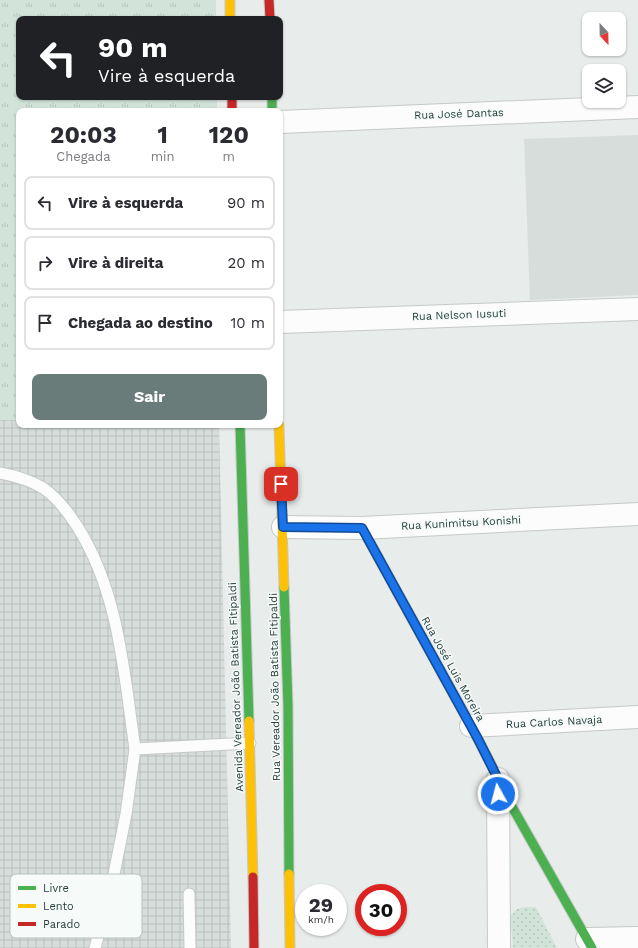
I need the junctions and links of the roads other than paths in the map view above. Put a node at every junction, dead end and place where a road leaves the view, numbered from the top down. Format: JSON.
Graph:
{"nodes":[{"id":1,"x":230,"y":0,"type":"edge"},
{"id":2,"x":269,"y":0,"type":"edge"},
{"id":3,"x":230,"y":16,"type":"edge"},
{"id":4,"x":270,"y":16,"type":"edge"},
{"id":5,"x":638,"y":107,"type":"edge"},
{"id":6,"x":283,"y":122,"type":"edge"},
{"id":7,"x":638,"y":309,"type":"edge"},
{"id":8,"x":283,"y":322,"type":"edge"},
{"id":9,"x":240,"y":428,"type":"edge"},
{"id":10,"x":279,"y":428,"type":"edge"},
{"id":11,"x":0,"y":473,"type":"edge"},
{"id":12,"x":638,"y":514,"type":"edge"},
{"id":13,"x":283,"y":527,"type":"junction"},
{"id":14,"x":362,"y":528,"type":"junction"},
{"id":15,"x":638,"y":717,"type":"edge"},
{"id":16,"x":471,"y":726,"type":"junction"},
{"id":17,"x":250,"y":743,"type":"junction"},
{"id":18,"x":135,"y":749,"type":"junction"},
{"id":19,"x":498,"y":779,"type":"junction"},
{"id":20,"x":114,"y":874,"type":"edge"},
{"id":21,"x":189,"y":894,"type":"dead end"},
{"id":22,"x":98,"y":938,"type":"edge"},
{"id":23,"x":638,"y":938,"type":"edge"},
{"id":24,"x":590,"y":944,"type":"edge"},
{"id":25,"x":95,"y":948,"type":"edge"},
{"id":26,"x":190,"y":948,"type":"edge"},
{"id":27,"x":254,"y":948,"type":"edge"},
{"id":28,"x":290,"y":948,"type":"edge"},
{"id":29,"x":499,"y":948,"type":"edge"}],
"edges":[{"from":1,"to":3,"type":"main road"},
{"from":2,"to":4,"type":"main road"},
{"from":5,"to":6,"type":"street","name":"Rua José Dantas"},
{"from":7,"to":8,"type":"street","name":"Rua Nelson Iusuti"},
{"from":9,"to":17,"type":"main road","name":"Avenida Vereador João Batista Fitipaldi"},
{"from":10,"to":13,"type":"main road","name":"Rua Vereador João Batista Fitipaldi"},
{"from":11,"to":18,"type":"lane"},
{"from":12,"to":14,"type":"street","name":"Rua Kunimitsu Konishi"},
{"from":13,"to":14,"type":"street","name":"Rua Kunimitsu Konishi"},
{"from":13,"to":28,"type":"main road","name":"Rua Vereador João Batista Fitipaldi"},
{"from":14,"to":16,"type":"main road","name":"Rua José Luis Moreira"},
{"from":15,"to":16,"type":"street","name":"Rua Carlos Navaja"},
{"from":16,"to":19,"type":"main road","name":"Rua José Luis Moreira"},
{"from":17,"to":18,"type":"lane"},
{"from":17,"to":27,"type":"main road","name":"Avenida Vereador João Batista Fitipaldi"},
{"from":18,"to":20,"type":"lane"},
{"from":19,"to":24,"type":"main road","name":"Rua José Luis Moreira"},
{"from":19,"to":29,"type":"street"},
{"from":21,"to":26,"type":"lane"},
{"from":22,"to":25,"type":"lane"},
{"from":23,"to":24,"type":"street"}]}
